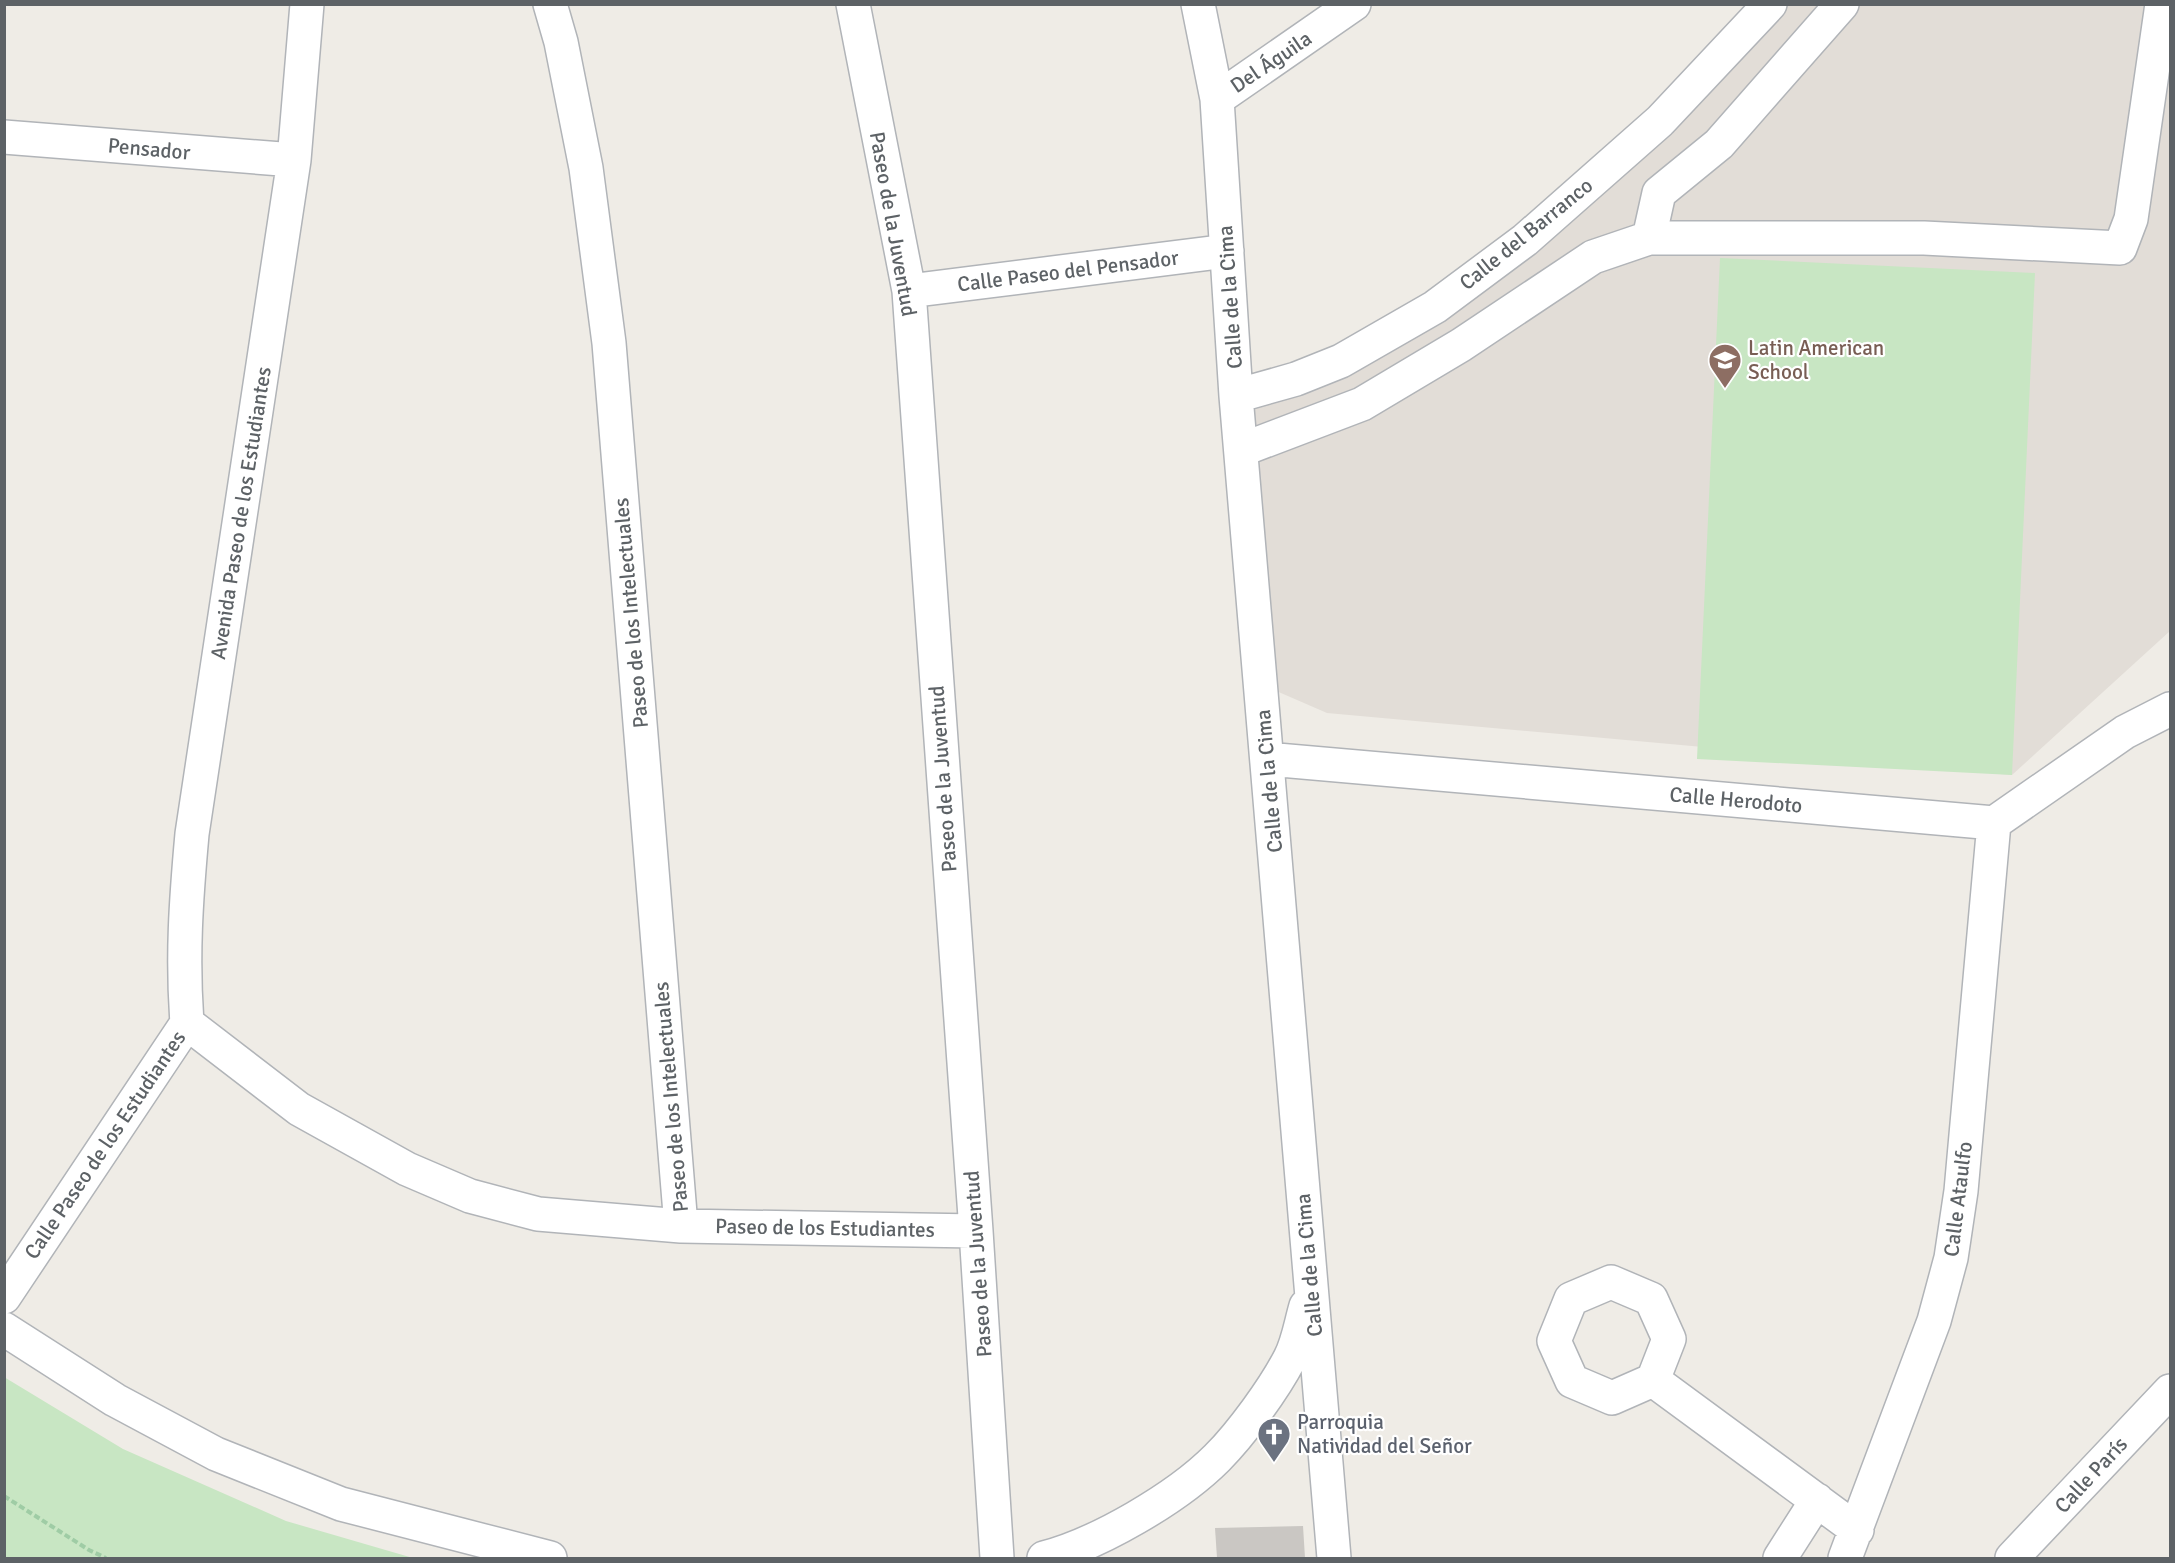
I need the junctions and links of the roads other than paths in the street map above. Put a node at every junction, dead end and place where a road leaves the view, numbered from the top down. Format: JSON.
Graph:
{"nodes":[{"id":1,"x":307,"y":4,"type":"edge"},
{"id":2,"x":550,"y":4,"type":"edge"},
{"id":3,"x":853,"y":4,"type":"edge"},
{"id":4,"x":1198,"y":4,"type":"edge"},
{"id":5,"x":1354,"y":4,"type":"edge"},
{"id":6,"x":1770,"y":4,"type":"edge"},
{"id":7,"x":1842,"y":4,"type":"edge"},
{"id":8,"x":2162,"y":4,"type":"edge"},
{"id":9,"x":1216,"y":99,"type":"junction"},
{"id":10,"x":4,"y":137,"type":"edge"},
{"id":11,"x":294,"y":160,"type":"junction"},
{"id":12,"x":1649,"y":238,"type":"junction"},
{"id":13,"x":1227,"y":251,"type":"junction"},
{"id":14,"x":909,"y":291,"type":"junction"},
{"id":15,"x":1236,"y":396,"type":"junction"},
{"id":16,"x":1241,"y":450,"type":"junction"},
{"id":17,"x":2170,"y":709,"type":"edge"},
{"id":18,"x":1267,"y":759,"type":"junction"},
{"id":19,"x":1994,"y":823,"type":"junction"},
{"id":20,"x":187,"y":1023,"type":"junction"},
{"id":21,"x":681,"y":1226,"type":"junction"},
{"id":22,"x":976,"y":1232,"type":"junction"},
{"id":23,"x":1311,"y":1290,"type":"junction"},
{"id":24,"x":4,"y":1297,"type":"edge"},
{"id":25,"x":4,"y":1329,"type":"edge"},
{"id":26,"x":1653,"y":1380,"type":"dead end"},
{"id":27,"x":2170,"y":1391,"type":"edge"},
{"id":28,"x":1817,"y":1500,"type":"junction"},
{"id":29,"x":1851,"y":1544,"type":"edge"},
{"id":30,"x":550,"y":1558,"type":"edge"},
{"id":31,"x":997,"y":1558,"type":"edge"},
{"id":32,"x":1044,"y":1558,"type":"edge"},
{"id":33,"x":1334,"y":1558,"type":"edge"},
{"id":34,"x":1779,"y":1558,"type":"edge"},
{"id":35,"x":2013,"y":1558,"type":"edge"}],
"edges":[{"from":1,"to":11,"type":"street","name":"Avenida Paseo de los Estudiantes"},
{"from":2,"to":21,"type":"street","name":"Paseo de los Intelectuales"},
{"from":3,"to":14,"type":"street","name":"Paseo de la Juventud"},
{"from":4,"to":9,"type":"street","name":"Calle de la Cima"},
{"from":5,"to":9,"type":"street","name":"Del Águila"},
{"from":6,"to":15,"type":"street","name":"Calle del Barranco"},
{"from":7,"to":12,"type":"street"},
{"from":8,"to":12,"type":"street"},
{"from":9,"to":13,"type":"street","name":"Calle de la Cima"},
{"from":10,"to":11,"type":"street","name":"Pensador"},
{"from":11,"to":20,"type":"street","name":"Avenida Paseo de los Estudiantes"},
{"from":12,"to":16,"type":"street"},
{"from":13,"to":14,"type":"street","name":"Calle Paseo del Pensador"},
{"from":13,"to":15,"type":"street","name":"Calle de la Cima"},
{"from":14,"to":22,"type":"street","name":"Paseo de la Juventud"},
{"from":15,"to":16,"type":"street","name":"Calle de la Cima"},
{"from":16,"to":18,"type":"street","name":"Calle de la Cima"},
{"from":17,"to":19,"type":"street"},
{"from":18,"to":19,"type":"street","name":"Calle Herodoto"},
{"from":18,"to":23,"type":"street","name":"Calle de la Cima"},
{"from":19,"to":29,"type":"street","name":"Calle Ataulfo"},
{"from":20,"to":21,"type":"street","name":"Paseo de los Estudiantes"},
{"from":20,"to":24,"type":"street","name":"Calle Paseo de los Estudiantes"},
{"from":21,"to":22,"type":"street","name":"Paseo de los Estudiantes"},
{"from":22,"to":31,"type":"street","name":"Paseo de la Juventud"},
{"from":23,"to":32,"type":"street"},
{"from":23,"to":33,"type":"street","name":"Calle de la Cima"},
{"from":25,"to":30,"type":"street"},
{"from":26,"to":28,"type":"street"},
{"from":27,"to":35,"type":"street","name":"Calle París"},
{"from":28,"to":29,"type":"street"},
{"from":28,"to":34,"type":"street"}]}
